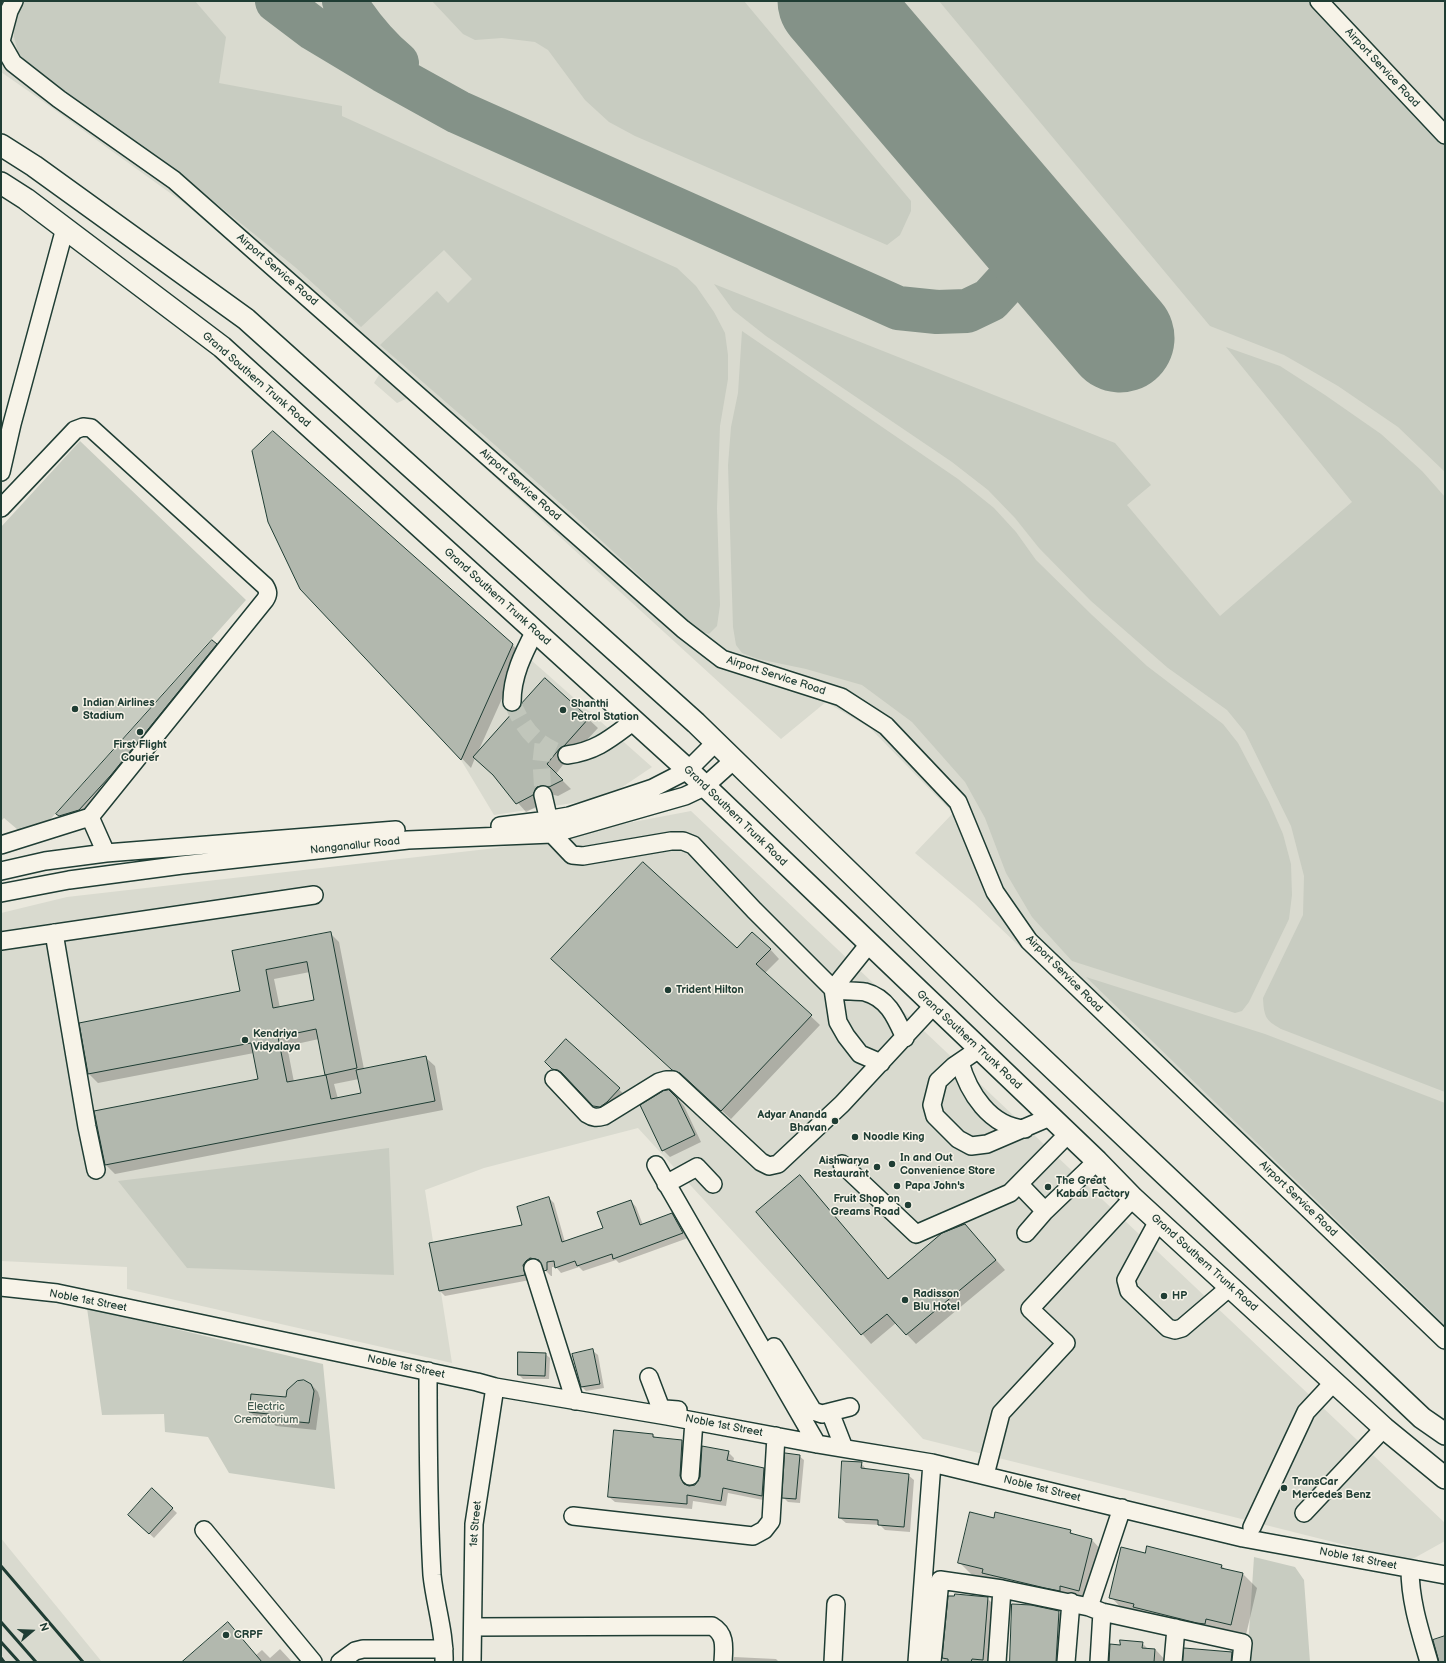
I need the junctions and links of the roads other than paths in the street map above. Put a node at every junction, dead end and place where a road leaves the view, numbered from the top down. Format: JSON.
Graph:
{"nodes":[{"id":1,"x":14,"y":1,"type":"edge"},
{"id":2,"x":1319,"y":1,"type":"edge"},
{"id":3,"x":1,"y":44,"type":"edge"},
{"id":4,"x":1445,"y":135,"type":"edge"},
{"id":5,"x":1,"y":145,"type":"edge"},
{"id":6,"x":1,"y":183,"type":"edge"},
{"id":7,"x":65,"y":228,"type":"junction"},
{"id":8,"x":7,"y":423,"type":"edge"},
{"id":9,"x":1,"y":472,"type":"edge"},
{"id":10,"x":1,"y":508,"type":"edge"},
{"id":11,"x":535,"y":631,"type":"junction"},
{"id":12,"x":512,"y":702,"type":"tunnel mouth"},
{"id":13,"x":634,"y":721,"type":"junction"},
{"id":14,"x":716,"y":742,"type":"junction"},
{"id":15,"x":567,"y":755,"type":"tunnel mouth"},
{"id":16,"x":734,"y":760,"type":"junction"},
{"id":17,"x":688,"y":770,"type":"junction"},
{"id":18,"x":704,"y":787,"type":"junction"},
{"id":19,"x":543,"y":795,"type":"tunnel mouth"},
{"id":20,"x":90,"y":818,"type":"junction"},
{"id":21,"x":551,"y":827,"type":"junction"},
{"id":22,"x":375,"y":838,"type":"junction"},
{"id":23,"x":1,"y":845,"type":"edge"},
{"id":24,"x":106,"y":853,"type":"junction"},
{"id":25,"x":1,"y":871,"type":"edge"},
{"id":26,"x":1,"y":893,"type":"edge"},
{"id":27,"x":314,"y":895,"type":"dead end"},
{"id":28,"x":54,"y":933,"type":"junction"},
{"id":29,"x":1,"y":941,"type":"edge"},
{"id":30,"x":869,"y":944,"type":"junction"},
{"id":31,"x":833,"y":989,"type":"junction"},
{"id":32,"x":933,"y":1006,"type":"junction"},
{"id":33,"x":905,"y":1038,"type":"junction"},
{"id":34,"x":979,"y":1049,"type":"junction"},
{"id":35,"x":960,"y":1062,"type":"junction"},
{"id":36,"x":881,"y":1063,"type":"junction"},
{"id":37,"x":554,"y":1079,"type":"dead end"},
{"id":38,"x":1050,"y":1117,"type":"junction"},
{"id":39,"x":1025,"y":1128,"type":"junction"},
{"id":40,"x":1068,"y":1134,"type":"junction"},
{"id":41,"x":1097,"y":1161,"type":"junction"},
{"id":42,"x":842,"y":1164,"type":"dead end"},
{"id":43,"x":656,"y":1165,"type":"dead end"},
{"id":44,"x":96,"y":1170,"type":"dead end"},
{"id":45,"x":666,"y":1184,"type":"junction"},
{"id":46,"x":713,"y":1184,"type":"dead end"},
{"id":47,"x":1019,"y":1184,"type":"junction"},
{"id":48,"x":1132,"y":1198,"type":"junction"},
{"id":49,"x":1045,"y":1212,"type":"junction"},
{"id":50,"x":1158,"y":1221,"type":"junction"},
{"id":51,"x":1026,"y":1233,"type":"dead end"},
{"id":52,"x":533,"y":1268,"type":"dead end"},
{"id":53,"x":1,"y":1287,"type":"edge"},
{"id":54,"x":1230,"y":1287,"type":"junction"},
{"id":55,"x":762,"y":1327,"type":"dead end"},
{"id":56,"x":1445,"y":1340,"type":"edge"},
{"id":57,"x":428,"y":1371,"type":"junction"},
{"id":58,"x":649,"y":1377,"type":"dead end"},
{"id":59,"x":1334,"y":1382,"type":"junction"},
{"id":60,"x":495,"y":1387,"type":"junction"},
{"id":61,"x":575,"y":1401,"type":"junction"},
{"id":62,"x":850,"y":1407,"type":"dead end"},
{"id":63,"x":670,"y":1411,"type":"junction"},
{"id":64,"x":830,"y":1412,"type":"junction"},
{"id":65,"x":1422,"y":1418,"type":"junction"},
{"id":66,"x":694,"y":1421,"type":"junction"},
{"id":67,"x":1384,"y":1428,"type":"junction"},
{"id":68,"x":1445,"y":1434,"type":"edge"},
{"id":69,"x":776,"y":1436,"type":"junction"},
{"id":70,"x":817,"y":1444,"type":"junction"},
{"id":71,"x":1405,"y":1446,"type":"junction"},
{"id":72,"x":844,"y":1448,"type":"junction"},
{"id":73,"x":932,"y":1463,"type":"junction"},
{"id":74,"x":985,"y":1475,"type":"junction"},
{"id":75,"x":690,"y":1476,"type":"dead end"},
{"id":76,"x":1445,"y":1478,"type":"edge"},
{"id":77,"x":1122,"y":1508,"type":"junction"},
{"id":78,"x":1304,"y":1512,"type":"dead end"},
{"id":79,"x":573,"y":1516,"type":"dead end"},
{"id":80,"x":1252,"y":1526,"type":"dead end"},
{"id":81,"x":204,"y":1530,"type":"dead end"},
{"id":82,"x":1410,"y":1568,"type":"junction"},
{"id":83,"x":1445,"y":1575,"type":"edge"},
{"id":84,"x":1002,"y":1589,"type":"junction"},
{"id":85,"x":1071,"y":1602,"type":"junction"},
{"id":86,"x":836,"y":1604,"type":"dead end"},
{"id":87,"x":1095,"y":1609,"type":"junction"},
{"id":88,"x":473,"y":1627,"type":"junction"},
{"id":89,"x":1176,"y":1628,"type":"junction"},
{"id":90,"x":444,"y":1655,"type":"edge"},
{"id":91,"x":313,"y":1662,"type":"edge"},
{"id":92,"x":340,"y":1662,"type":"edge"},
{"id":93,"x":472,"y":1662,"type":"edge"},
{"id":94,"x":723,"y":1662,"type":"edge"},
{"id":95,"x":833,"y":1662,"type":"edge"},
{"id":96,"x":917,"y":1662,"type":"edge"},
{"id":97,"x":932,"y":1662,"type":"edge"},
{"id":98,"x":998,"y":1662,"type":"edge"},
{"id":99,"x":1066,"y":1662,"type":"edge"},
{"id":100,"x":1099,"y":1662,"type":"edge"},
{"id":101,"x":1173,"y":1662,"type":"edge"},
{"id":102,"x":1241,"y":1662,"type":"edge"},
{"id":103,"x":1429,"y":1662,"type":"edge"}],
"edges":[{"from":1,"to":3,"type":"street","name":"Airport Service Road"},
{"from":2,"to":4,"type":"street","name":"Airport Service Road"},
{"from":3,"to":56,"type":"street","name":"Airport Service Road"},
{"from":5,"to":14,"type":"main road"},
{"from":6,"to":7,"type":"main road","name":"Grand Southern Trunk Road"},
{"from":7,"to":8,"type":"street"},
{"from":7,"to":11,"type":"main road","name":"Grand Southern Trunk Road"},
{"from":8,"to":9,"type":"street"},
{"from":10,"to":20,"type":"street"},
{"from":11,"to":12,"type":"street"},
{"from":11,"to":13,"type":"main road","name":"Grand Southern Trunk Road"},
{"from":13,"to":15,"type":"street"},
{"from":13,"to":17,"type":"main road","name":"Grand Southern Trunk Road"},
{"from":14,"to":16,"type":"main road"},
{"from":14,"to":17,"type":"street","name":"Nanganallur Road"},
{"from":16,"to":18,"type":"street","name":"Nanganallur Road"},
{"from":16,"to":65,"type":"main road"},
{"from":17,"to":18,"type":"main road","name":"Grand Southern Trunk Road"},
{"from":17,"to":21,"type":"street","name":"Nanganallur Road"},
{"from":18,"to":21,"type":"street","name":"Nanganallur Road"},
{"from":18,"to":30,"type":"main road","name":"Grand Southern Trunk Road"},
{"from":19,"to":21,"type":"street"},
{"from":20,"to":23,"type":"street"},
{"from":20,"to":24,"type":"street"},
{"from":21,"to":22,"type":"street","name":"Nanganallur Road"},
{"from":21,"to":31,"type":"street"},
{"from":22,"to":24,"type":"street","name":"Nanganallur Road"},
{"from":22,"to":26,"type":"street","name":"Nanganallur Road"},
{"from":24,"to":25,"type":"street","name":"Nanganallur Road"},
{"from":27,"to":28,"type":"street"},
{"from":28,"to":29,"type":"street"},
{"from":28,"to":44,"type":"street"},
{"from":30,"to":31,"type":"street"},
{"from":30,"to":32,"type":"main road","name":"Grand Southern Trunk Road"},
{"from":31,"to":33,"type":"street"},
{"from":31,"to":36,"type":"street"},
{"from":32,"to":33,"type":"street"},
{"from":32,"to":34,"type":"main road","name":"Grand Southern Trunk Road"},
{"from":33,"to":36,"type":"street"},
{"from":34,"to":35,"type":"street"},
{"from":34,"to":38,"type":"main road","name":"Grand Southern Trunk Road"},
{"from":35,"to":39,"type":"street"},
{"from":35,"to":39,"type":"street"},
{"from":36,"to":37,"type":"street"},
{"from":38,"to":39,"type":"street"},
{"from":38,"to":40,"type":"main road","name":"Grand Southern Trunk Road"},
{"from":40,"to":41,"type":"main road","name":"Grand Southern Trunk Road"},
{"from":40,"to":47,"type":"street"},
{"from":41,"to":48,"type":"main road","name":"Grand Southern Trunk Road"},
{"from":41,"to":49,"type":"street"},
{"from":42,"to":47,"type":"street"},
{"from":43,"to":45,"type":"street"},
{"from":45,"to":46,"type":"street"},
{"from":45,"to":70,"type":"street"},
{"from":47,"to":49,"type":"street"},
{"from":48,"to":50,"type":"main road","name":"Grand Southern Trunk Road"},
{"from":48,"to":74,"type":"street"},
{"from":49,"to":51,"type":"street"},
{"from":50,"to":54,"type":"main road","name":"Grand Southern Trunk Road"},
{"from":50,"to":54,"type":"street"},
{"from":52,"to":61,"type":"street"},
{"from":53,"to":57,"type":"street","name":"Noble 1st Street"},
{"from":54,"to":59,"type":"main road","name":"Grand Southern Trunk Road"},
{"from":55,"to":64,"type":"street"},
{"from":57,"to":60,"type":"street","name":"Noble 1st Street"},
{"from":57,"to":90,"type":"street"},
{"from":58,"to":63,"type":"street"},
{"from":59,"to":67,"type":"main road","name":"Grand Southern Trunk Road"},
{"from":59,"to":80,"type":"street"},
{"from":60,"to":61,"type":"street","name":"Noble 1st Street"},
{"from":60,"to":88,"type":"street","name":"1st Street"},
{"from":61,"to":63,"type":"street","name":"Noble 1st Street"},
{"from":62,"to":64,"type":"street"},
{"from":63,"to":66,"type":"street","name":"Noble 1st Street"},
{"from":64,"to":72,"type":"street"},
{"from":65,"to":68,"type":"main road"},
{"from":65,"to":71,"type":"main road"},
{"from":66,"to":69,"type":"street","name":"Noble 1st Street"},
{"from":66,"to":75,"type":"street"},
{"from":67,"to":71,"type":"main road","name":"Grand Southern Trunk Road"},
{"from":67,"to":78,"type":"street"},
{"from":69,"to":70,"type":"street","name":"Noble 1st Street"},
{"from":69,"to":79,"type":"street"},
{"from":70,"to":72,"type":"street","name":"Noble 1st Street"},
{"from":71,"to":76,"type":"main road","name":"Grand Southern Trunk Road"},
{"from":72,"to":73,"type":"street","name":"Noble 1st Street"},
{"from":73,"to":74,"type":"street","name":"Noble 1st Street"},
{"from":73,"to":96,"type":"street"},
{"from":74,"to":77,"type":"street","name":"Noble 1st Street"},
{"from":77,"to":82,"type":"street","name":"Noble 1st Street"},
{"from":77,"to":87,"type":"street"},
{"from":81,"to":91,"type":"street"},
{"from":82,"to":83,"type":"street","name":"Noble 1st Street"},
{"from":82,"to":103,"type":"street"},
{"from":84,"to":85,"type":"street"},
{"from":84,"to":97,"type":"street"},
{"from":84,"to":98,"type":"street"},
{"from":85,"to":87,"type":"street"},
{"from":85,"to":99,"type":"street"},
{"from":86,"to":95,"type":"street"},
{"from":87,"to":89,"type":"street"},
{"from":87,"to":100,"type":"street"},
{"from":88,"to":93,"type":"street","name":"1st Street"},
{"from":88,"to":94,"type":"street"},
{"from":89,"to":101,"type":"street"},
{"from":89,"to":102,"type":"street"},
{"from":90,"to":92,"type":"street"}]}
